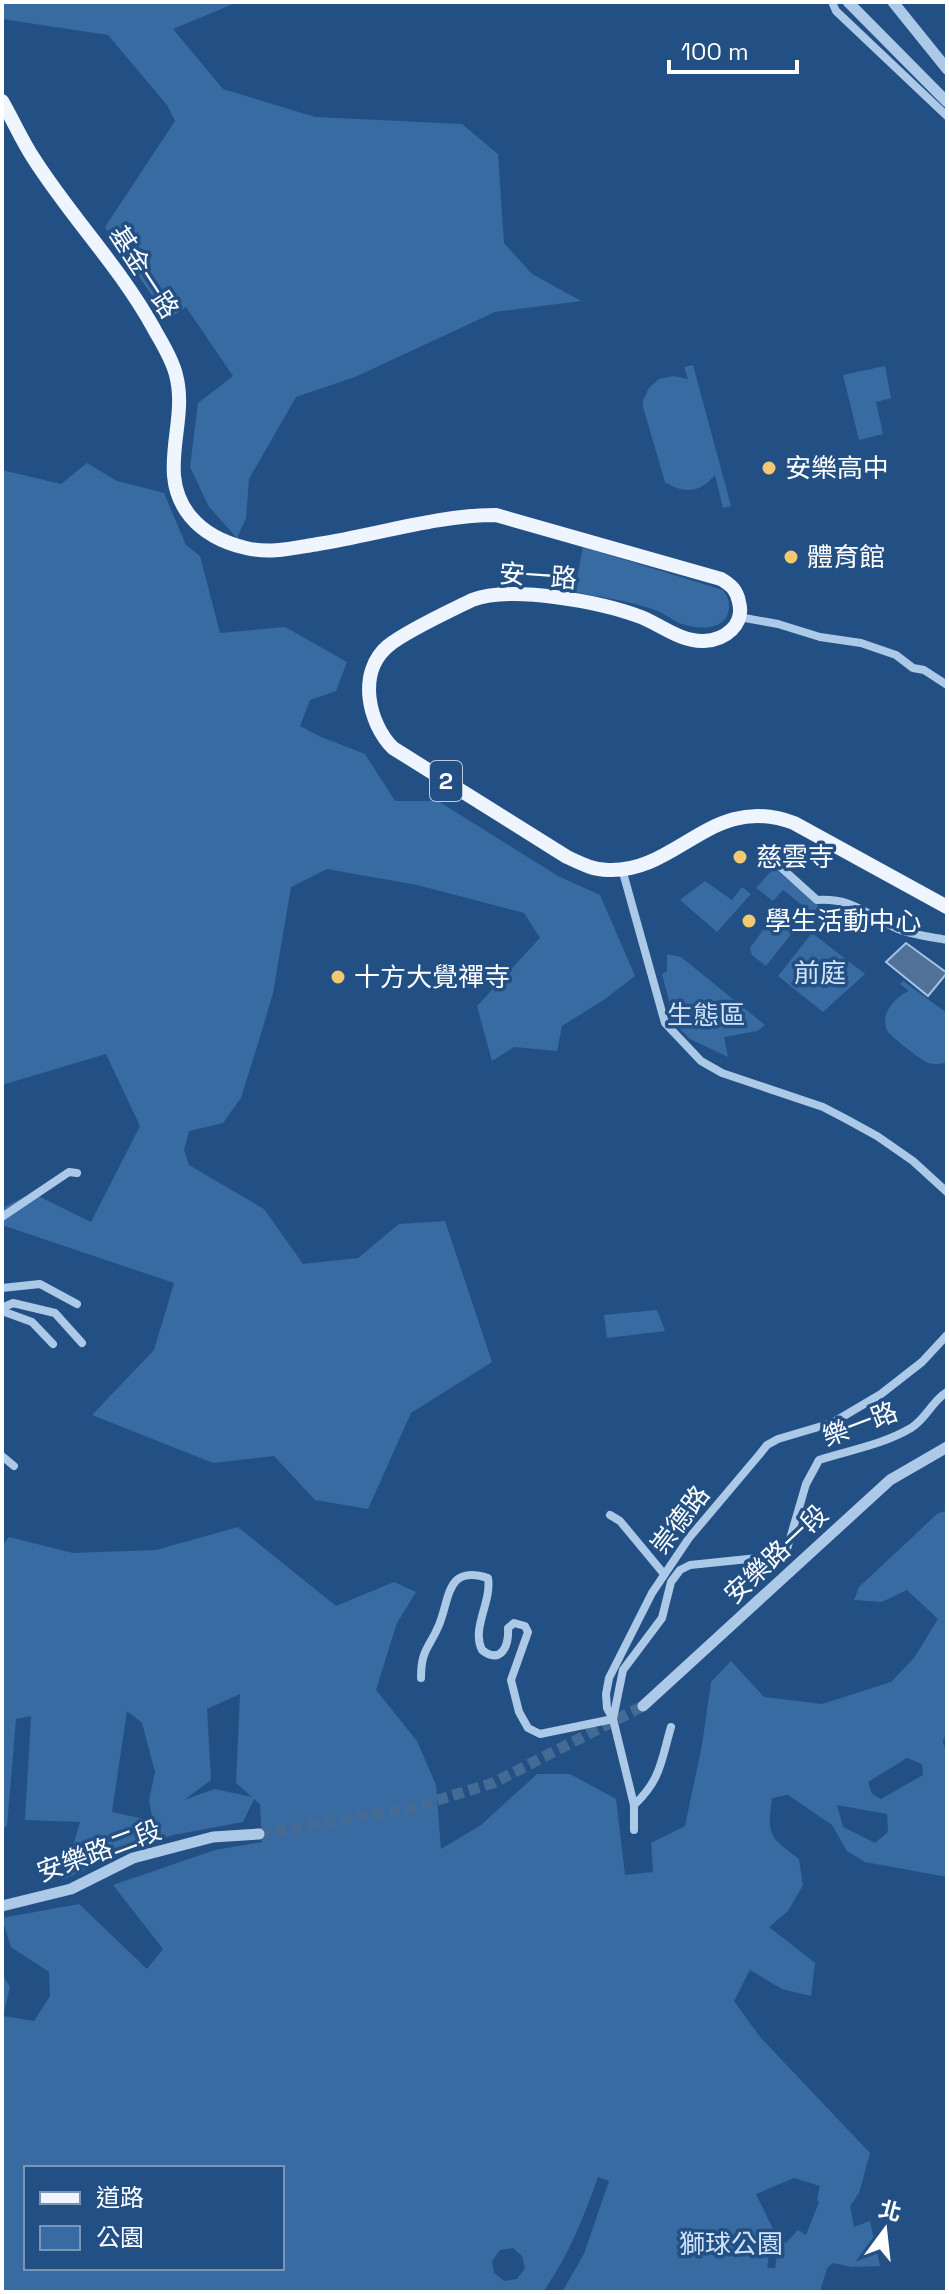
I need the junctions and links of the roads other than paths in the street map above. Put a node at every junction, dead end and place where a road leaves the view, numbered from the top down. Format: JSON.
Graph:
{"nodes":[{"id":1,"x":832,"y":2,"type":"edge"},
{"id":2,"x":848,"y":2,"type":"edge"},
{"id":3,"x":893,"y":2,"type":"edge"},
{"id":4,"x":947,"y":69,"type":"edge"},
{"id":5,"x":2,"y":101,"type":"edge"},
{"id":6,"x":947,"y":102,"type":"edge"},
{"id":7,"x":947,"y":116,"type":"edge"},
{"id":8,"x":176,"y":492,"type":"joint"},
{"id":9,"x":739,"y":617,"type":"junction"},
{"id":10,"x":947,"y":685,"type":"edge"},
{"id":11,"x":777,"y":864,"type":"dead end"},
{"id":12,"x":622,"y":869,"type":"junction"},
{"id":13,"x":947,"y":907,"type":"edge"},
{"id":14,"x":947,"y":940,"type":"edge"},
{"id":15,"x":77,"y":1173,"type":"dead end"},
{"id":16,"x":947,"y":1192,"type":"edge"},
{"id":17,"x":2,"y":1217,"type":"edge"},
{"id":18,"x":2,"y":1288,"type":"edge"},
{"id":19,"x":77,"y":1304,"type":"dead end"},
{"id":20,"x":2,"y":1309,"type":"edge"},
{"id":21,"x":947,"y":1335,"type":"edge"},
{"id":22,"x":82,"y":1343,"type":"dead end"},
{"id":23,"x":53,"y":1344,"type":"dead end"},
{"id":24,"x":947,"y":1392,"type":"edge"},
{"id":25,"x":947,"y":1447,"type":"edge"},
{"id":26,"x":2,"y":1456,"type":"edge"},
{"id":27,"x":14,"y":1466,"type":"dead end"},
{"id":28,"x":610,"y":1515,"type":"dead end"},
{"id":29,"x":787,"y":1549,"type":"junction"},
{"id":30,"x":800,"y":1561,"type":"junction"},
{"id":31,"x":664,"y":1574,"type":"junction"},
{"id":32,"x":421,"y":1678,"type":"dead end"},
{"id":33,"x":643,"y":1706,"type":"tunnel mouth"},
{"id":34,"x":613,"y":1719,"type":"junction"},
{"id":35,"x":671,"y":1727,"type":"dead end"},
{"id":36,"x":634,"y":1805,"type":"junction"},
{"id":37,"x":634,"y":1830,"type":"dead end"},
{"id":38,"x":259,"y":1834,"type":"tunnel mouth"},
{"id":39,"x":2,"y":1906,"type":"edge"}],
"edges":[{"from":1,"to":7,"type":"street"},
{"from":2,"to":6,"type":"street"},
{"from":3,"to":4,"type":"street"},
{"from":5,"to":8,"type":"main road","name":"基金一路"},
{"from":8,"to":9,"type":"main road","name":"安一路"},
{"from":9,"to":10,"type":"street"},
{"from":9,"to":12,"type":"main road","name":"安一路","number":"2"},
{"from":11,"to":14,"type":"street"},
{"from":12,"to":13,"type":"main road","name":"安一路","number":"2"},
{"from":12,"to":16,"type":"street"},
{"from":15,"to":17,"type":"street"},
{"from":18,"to":19,"type":"street"},
{"from":20,"to":22,"type":"street"},
{"from":20,"to":23,"type":"street"},
{"from":21,"to":31,"type":"street","name":"崇德路"},
{"from":24,"to":29,"type":"street","name":"樂一路"},
{"from":25,"to":30,"type":"street","name":"安樂路一段"},
{"from":26,"to":27,"type":"street"},
{"from":28,"to":31,"type":"street"},
{"from":29,"to":30,"type":"street"},
{"from":29,"to":34,"type":"street"},
{"from":30,"to":33,"type":"street","name":"安樂路一段"},
{"from":31,"to":34,"type":"street","name":"崇德路"},
{"from":32,"to":34,"type":"street"},
{"from":34,"to":36,"type":"street","name":"崇德路"},
{"from":35,"to":36,"type":"street"},
{"from":36,"to":37,"type":"street","name":"崇德路"},
{"from":38,"to":39,"type":"street","name":"安樂路二段"}]}
